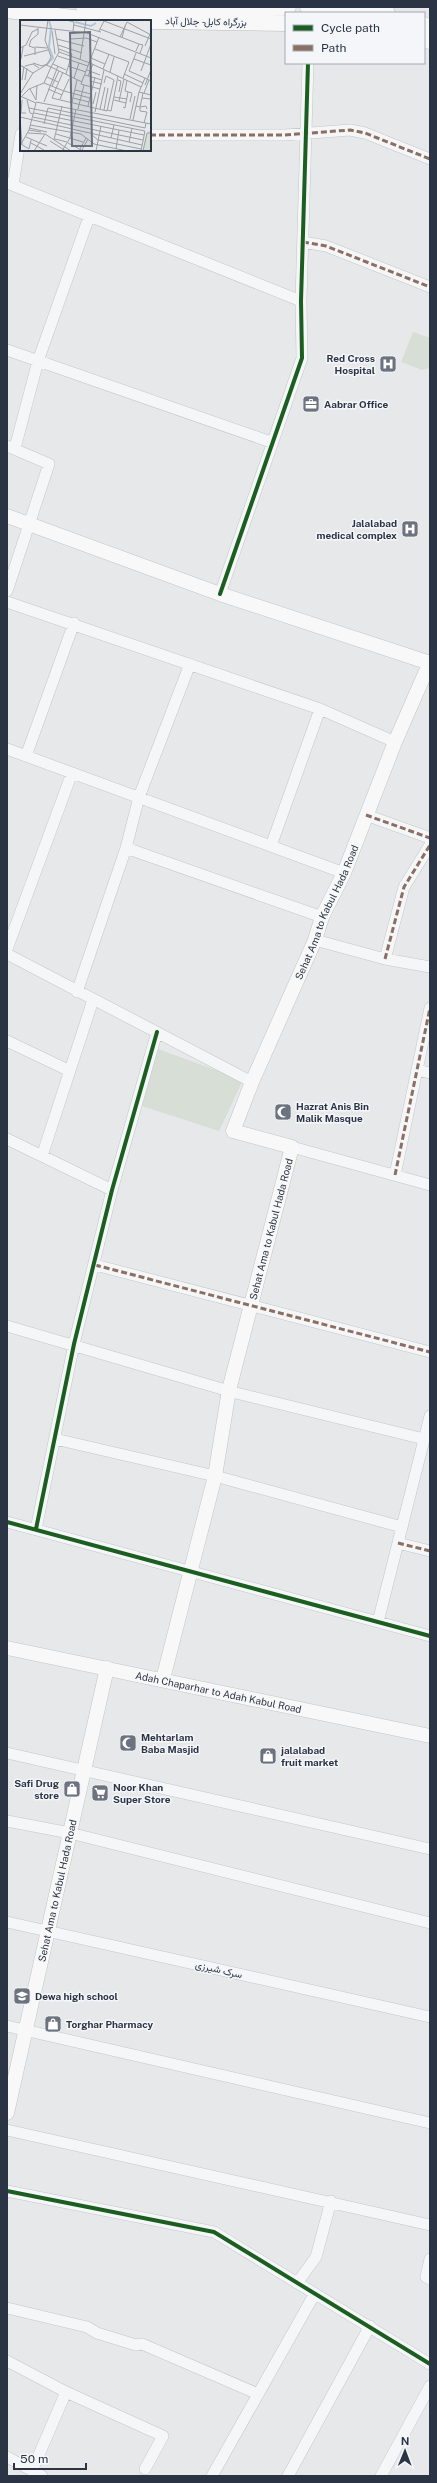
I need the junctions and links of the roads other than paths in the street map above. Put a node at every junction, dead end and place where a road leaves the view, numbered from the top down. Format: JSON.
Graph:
{"nodes":[{"id":1,"x":84,"y":7,"type":"edge"},
{"id":2,"x":288,"y":7,"type":"edge"},
{"id":3,"x":308,"y":7,"type":"edge"},
{"id":4,"x":7,"y":10,"type":"edge"},
{"id":5,"x":374,"y":12,"type":"edge"},
{"id":6,"x":40,"y":18,"type":"edge"},
{"id":7,"x":92,"y":20,"type":"edge"},
{"id":8,"x":151,"y":21,"type":"edge"},
{"id":9,"x":285,"y":23,"type":"edge"},
{"id":10,"x":308,"y":64,"type":"edge"},
{"id":11,"x":304,"y":133,"type":"junction"},
{"id":12,"x":151,"y":135,"type":"edge"},
{"id":13,"x":20,"y":139,"type":"edge"},
{"id":14,"x":430,"y":159,"type":"edge"},
{"id":15,"x":10,"y":184,"type":"edge"},
{"id":16,"x":89,"y":217,"type":"junction"},
{"id":17,"x":303,"y":242,"type":"junction"},
{"id":18,"x":430,"y":287,"type":"edge"},
{"id":19,"x":300,"y":301,"type":"junction"},
{"id":20,"x":7,"y":350,"type":"edge"},
{"id":21,"x":38,"y":361,"type":"junction"},
{"id":22,"x":271,"y":442,"type":"junction"},
{"id":23,"x":11,"y":447,"type":"edge"},
{"id":24,"x":7,"y":516,"type":"edge"},
{"id":25,"x":30,"y":524,"type":"junction"},
{"id":26,"x":7,"y":591,"type":"edge"},
{"id":27,"x":220,"y":594,"type":"junction"},
{"id":28,"x":7,"y":602,"type":"edge"},
{"id":29,"x":74,"y":623,"type":"junction"},
{"id":30,"x":430,"y":663,"type":"edge"},
{"id":31,"x":190,"y":664,"type":"junction"},
{"id":32,"x":320,"y":709,"type":"junction"},
{"id":33,"x":395,"y":742,"type":"junction"},
{"id":34,"x":7,"y":749,"type":"edge"},
{"id":35,"x":26,"y":756,"type":"junction"},
{"id":36,"x":72,"y":773,"type":"junction"},
{"id":37,"x":139,"y":797,"type":"junction"},
{"id":38,"x":366,"y":815,"type":"junction"},
{"id":39,"x":430,"y":838,"type":"edge"},
{"id":40,"x":430,"y":845,"type":"edge"},
{"id":41,"x":271,"y":846,"type":"junction"},
{"id":42,"x":126,"y":848,"type":"junction"},
{"id":43,"x":344,"y":873,"type":"junction"},
{"id":44,"x":322,"y":916,"type":"junction"},
{"id":45,"x":315,"y":940,"type":"junction"},
{"id":46,"x":7,"y":949,"type":"edge"},
{"id":47,"x":7,"y":954,"type":"edge"},
{"id":48,"x":385,"y":959,"type":"junction"},
{"id":49,"x":430,"y":967,"type":"edge"},
{"id":50,"x":77,"y":992,"type":"junction"},
{"id":51,"x":93,"y":1000,"type":"junction"},
{"id":52,"x":430,"y":1008,"type":"edge"},
{"id":53,"x":157,"y":1032,"type":"junction"},
{"id":54,"x":7,"y":1041,"type":"edge"},
{"id":55,"x":417,"y":1070,"type":"junction"},
{"id":56,"x":70,"y":1071,"type":"junction"},
{"id":57,"x":430,"y":1074,"type":"edge"},
{"id":58,"x":252,"y":1082,"type":"junction"},
{"id":59,"x":7,"y":1139,"type":"edge"},
{"id":60,"x":292,"y":1147,"type":"junction"},
{"id":61,"x":42,"y":1156,"type":"junction"},
{"id":62,"x":395,"y":1175,"type":"junction"},
{"id":63,"x":430,"y":1186,"type":"edge"},
{"id":64,"x":112,"y":1190,"type":"junction"},
{"id":65,"x":95,"y":1265,"type":"junction"},
{"id":66,"x":251,"y":1305,"type":"junction"},
{"id":67,"x":7,"y":1326,"type":"edge"},
{"id":68,"x":74,"y":1344,"type":"junction"},
{"id":69,"x":430,"y":1352,"type":"edge"},
{"id":70,"x":229,"y":1390,"type":"junction"},
{"id":71,"x":430,"y":1417,"type":"edge"},
{"id":72,"x":55,"y":1439,"type":"junction"},
{"id":73,"x":424,"y":1440,"type":"junction"},
{"id":74,"x":215,"y":1476,"type":"junction"},
{"id":75,"x":7,"y":1522,"type":"edge"},
{"id":76,"x":402,"y":1527,"type":"junction"},
{"id":77,"x":36,"y":1529,"type":"junction"},
{"id":78,"x":398,"y":1543,"type":"junction"},
{"id":79,"x":430,"y":1550,"type":"edge"},
{"id":80,"x":190,"y":1571,"type":"junction"},
{"id":81,"x":378,"y":1622,"type":"junction"},
{"id":82,"x":430,"y":1636,"type":"edge"},
{"id":83,"x":7,"y":1648,"type":"edge"},
{"id":84,"x":107,"y":1668,"type":"junction"},
{"id":85,"x":163,"y":1678,"type":"junction"},
{"id":86,"x":430,"y":1736,"type":"edge"},
{"id":87,"x":7,"y":1754,"type":"edge"},
{"id":88,"x":84,"y":1771,"type":"junction"},
{"id":89,"x":7,"y":1821,"type":"edge"},
{"id":90,"x":70,"y":1833,"type":"junction"},
{"id":91,"x":430,"y":1849,"type":"edge"},
{"id":92,"x":7,"y":1922,"type":"edge"},
{"id":93,"x":430,"y":1923,"type":"edge"},
{"id":94,"x":47,"y":1931,"type":"junction"},
{"id":95,"x":430,"y":2017,"type":"edge"},
{"id":96,"x":7,"y":2026,"type":"edge"},
{"id":97,"x":26,"y":2030,"type":"junction"},
{"id":98,"x":7,"y":2113,"type":"edge"},
{"id":99,"x":430,"y":2123,"type":"edge"},
{"id":100,"x":7,"y":2130,"type":"edge"},
{"id":101,"x":7,"y":2191,"type":"edge"},
{"id":102,"x":331,"y":2201,"type":"junction"},
{"id":103,"x":430,"y":2225,"type":"edge"},
{"id":104,"x":430,"y":2259,"type":"edge"},
{"id":105,"x":430,"y":2279,"type":"edge"},
{"id":106,"x":297,"y":2283,"type":"junction"},
{"id":107,"x":314,"y":2295,"type":"junction"},
{"id":108,"x":7,"y":2308,"type":"edge"},
{"id":109,"x":370,"y":2326,"type":"junction"},
{"id":110,"x":7,"y":2361,"type":"edge"},
{"id":111,"x":430,"y":2364,"type":"edge"},
{"id":112,"x":430,"y":2386,"type":"edge"},
{"id":113,"x":66,"y":2392,"type":"junction"},
{"id":114,"x":258,"y":2394,"type":"junction"},
{"id":115,"x":7,"y":2457,"type":"edge"},
{"id":116,"x":145,"y":2469,"type":"dead end"},
{"id":117,"x":37,"y":2474,"type":"edge"},
{"id":118,"x":212,"y":2476,"type":"edge"},
{"id":119,"x":288,"y":2476,"type":"edge"},
{"id":120,"x":381,"y":2476,"type":"edge"}],
"edges":[{"from":1,"to":2,"type":"highway","name":"بزرگراه کابل- جلال آباد"},
{"from":3,"to":5,"type":"highway"},
{"from":4,"to":6,"type":"highway","name":"بزرگراه کابل- جلال آباد"},
{"from":6,"to":7,"type":"highway","name":"بزرگراه کابل- جلال آباد"},
{"from":8,"to":9,"type":"highway","name":"بزرگراه کابل- جلال آباد"},
{"from":10,"to":11,"type":"street"},
{"from":11,"to":12,"type":"street"},
{"from":11,"to":14,"type":"street"},
{"from":11,"to":17,"type":"street"},
{"from":13,"to":15,"type":"street"},
{"from":15,"to":16,"type":"street"},
{"from":16,"to":19,"type":"street"},
{"from":16,"to":21,"type":"street"},
{"from":17,"to":18,"type":"street"},
{"from":17,"to":19,"type":"street"},
{"from":19,"to":22,"type":"street"},
{"from":20,"to":21,"type":"street"},
{"from":21,"to":22,"type":"street"},
{"from":21,"to":23,"type":"street"},
{"from":22,"to":27,"type":"street"},
{"from":23,"to":25,"type":"street"},
{"from":24,"to":25,"type":"main road"},
{"from":25,"to":26,"type":"street"},
{"from":25,"to":27,"type":"main road"},
{"from":27,"to":30,"type":"main road"},
{"from":28,"to":29,"type":"street"},
{"from":29,"to":31,"type":"street"},
{"from":29,"to":35,"type":"street"},
{"from":30,"to":33,"type":"main road","name":"Sehat Ama to Kabul Hada Road"},
{"from":31,"to":32,"type":"street"},
{"from":31,"to":37,"type":"street"},
{"from":32,"to":33,"type":"street"},
{"from":32,"to":41,"type":"street"},
{"from":33,"to":38,"type":"main road","name":"Sehat Ama to Kabul Hada Road"},
{"from":34,"to":35,"type":"street"},
{"from":35,"to":36,"type":"street"},
{"from":36,"to":37,"type":"street"},
{"from":36,"to":46,"type":"street"},
{"from":37,"to":41,"type":"street"},
{"from":37,"to":42,"type":"street"},
{"from":38,"to":39,"type":"street"},
{"from":38,"to":43,"type":"main road","name":"Sehat Ama to Kabul Hada Road"},
{"from":40,"to":48,"type":"street"},
{"from":41,"to":43,"type":"street"},
{"from":42,"to":44,"type":"street"},
{"from":42,"to":50,"type":"street"},
{"from":43,"to":44,"type":"main road","name":"Sehat Ama to Kabul Hada Road"},
{"from":44,"to":45,"type":"main road","name":"Sehat Ama to Kabul Hada Road"},
{"from":45,"to":48,"type":"street"},
{"from":45,"to":58,"type":"main road","name":"Sehat Ama to Kabul Hada Road"},
{"from":47,"to":50,"type":"street"},
{"from":48,"to":49,"type":"street"},
{"from":50,"to":51,"type":"street"},
{"from":51,"to":53,"type":"street"},
{"from":51,"to":56,"type":"street"},
{"from":52,"to":55,"type":"street"},
{"from":53,"to":58,"type":"street"},
{"from":53,"to":64,"type":"street"},
{"from":54,"to":56,"type":"street"},
{"from":55,"to":57,"type":"street"},
{"from":55,"to":62,"type":"street"},
{"from":56,"to":61,"type":"street"},
{"from":58,"to":60,"type":"main road","name":"Sehat Ama to Kabul Hada Road"},
{"from":59,"to":61,"type":"street"},
{"from":60,"to":62,"type":"street"},
{"from":60,"to":66,"type":"main road","name":"Sehat Ama to Kabul Hada Road"},
{"from":61,"to":64,"type":"street"},
{"from":62,"to":63,"type":"street"},
{"from":64,"to":65,"type":"street"},
{"from":65,"to":66,"type":"street"},
{"from":65,"to":68,"type":"street"},
{"from":66,"to":69,"type":"street"},
{"from":66,"to":70,"type":"main road","name":"Sehat Ama to Kabul Hada Road"},
{"from":67,"to":68,"type":"street"},
{"from":68,"to":70,"type":"street"},
{"from":68,"to":72,"type":"street"},
{"from":70,"to":73,"type":"street"},
{"from":70,"to":74,"type":"main road","name":"Sehat Ama to Kabul Hada Road"},
{"from":71,"to":73,"type":"street"},
{"from":72,"to":74,"type":"street"},
{"from":72,"to":77,"type":"street"},
{"from":73,"to":76,"type":"street"},
{"from":74,"to":76,"type":"street"},
{"from":74,"to":80,"type":"main road","name":"Sehat Ama to Kabul Hada Road"},
{"from":75,"to":77,"type":"street"},
{"from":76,"to":78,"type":"street"},
{"from":77,"to":80,"type":"street"},
{"from":78,"to":79,"type":"street"},
{"from":78,"to":81,"type":"street"},
{"from":80,"to":81,"type":"street"},
{"from":80,"to":85,"type":"main road","name":"Sehat Ama to Kabul Hada Road"},
{"from":81,"to":82,"type":"street"},
{"from":83,"to":84,"type":"main road","name":"Adah Chaparhar to Adah Kabul Road"},
{"from":84,"to":85,"type":"main road","name":"Adah Chaparhar to Adah Kabul Road"},
{"from":84,"to":88,"type":"main road","name":"Sehat Ama to Kabul Hada Road"},
{"from":85,"to":86,"type":"main road","name":"Adah Chaparhar to Adah Kabul Road"},
{"from":87,"to":88,"type":"street"},
{"from":88,"to":90,"type":"main road","name":"Sehat Ama to Kabul Hada Road"},
{"from":88,"to":91,"type":"street"},
{"from":89,"to":90,"type":"street"},
{"from":90,"to":93,"type":"street"},
{"from":90,"to":94,"type":"main road","name":"Sehat Ama to Kabul Hada Road"},
{"from":92,"to":94,"type":"street","name":"سرک شیرزی"},
{"from":94,"to":95,"type":"street","name":"سرک شیرزی"},
{"from":94,"to":97,"type":"main road","name":"Sehat Ama to Kabul Hada Road"},
{"from":96,"to":97,"type":"street"},
{"from":97,"to":98,"type":"main road","name":"Sehat Ama to Kabul Hada Road"},
{"from":97,"to":99,"type":"street"},
{"from":100,"to":102,"type":"street"},
{"from":101,"to":106,"type":"street"},
{"from":102,"to":103,"type":"street"},
{"from":102,"to":106,"type":"street"},
{"from":104,"to":105,"type":"street"},
{"from":106,"to":107,"type":"street"},
{"from":107,"to":109,"type":"street"},
{"from":107,"to":114,"type":"street"},
{"from":108,"to":114,"type":"street"},
{"from":109,"to":111,"type":"street"},
{"from":109,"to":119,"type":"street"},
{"from":110,"to":113,"type":"street"},
{"from":112,"to":120,"type":"street"},
{"from":113,"to":116,"type":"street"},
{"from":113,"to":117,"type":"street"},
{"from":114,"to":118,"type":"street"},
{"from":115,"to":117,"type":"street"}]}
